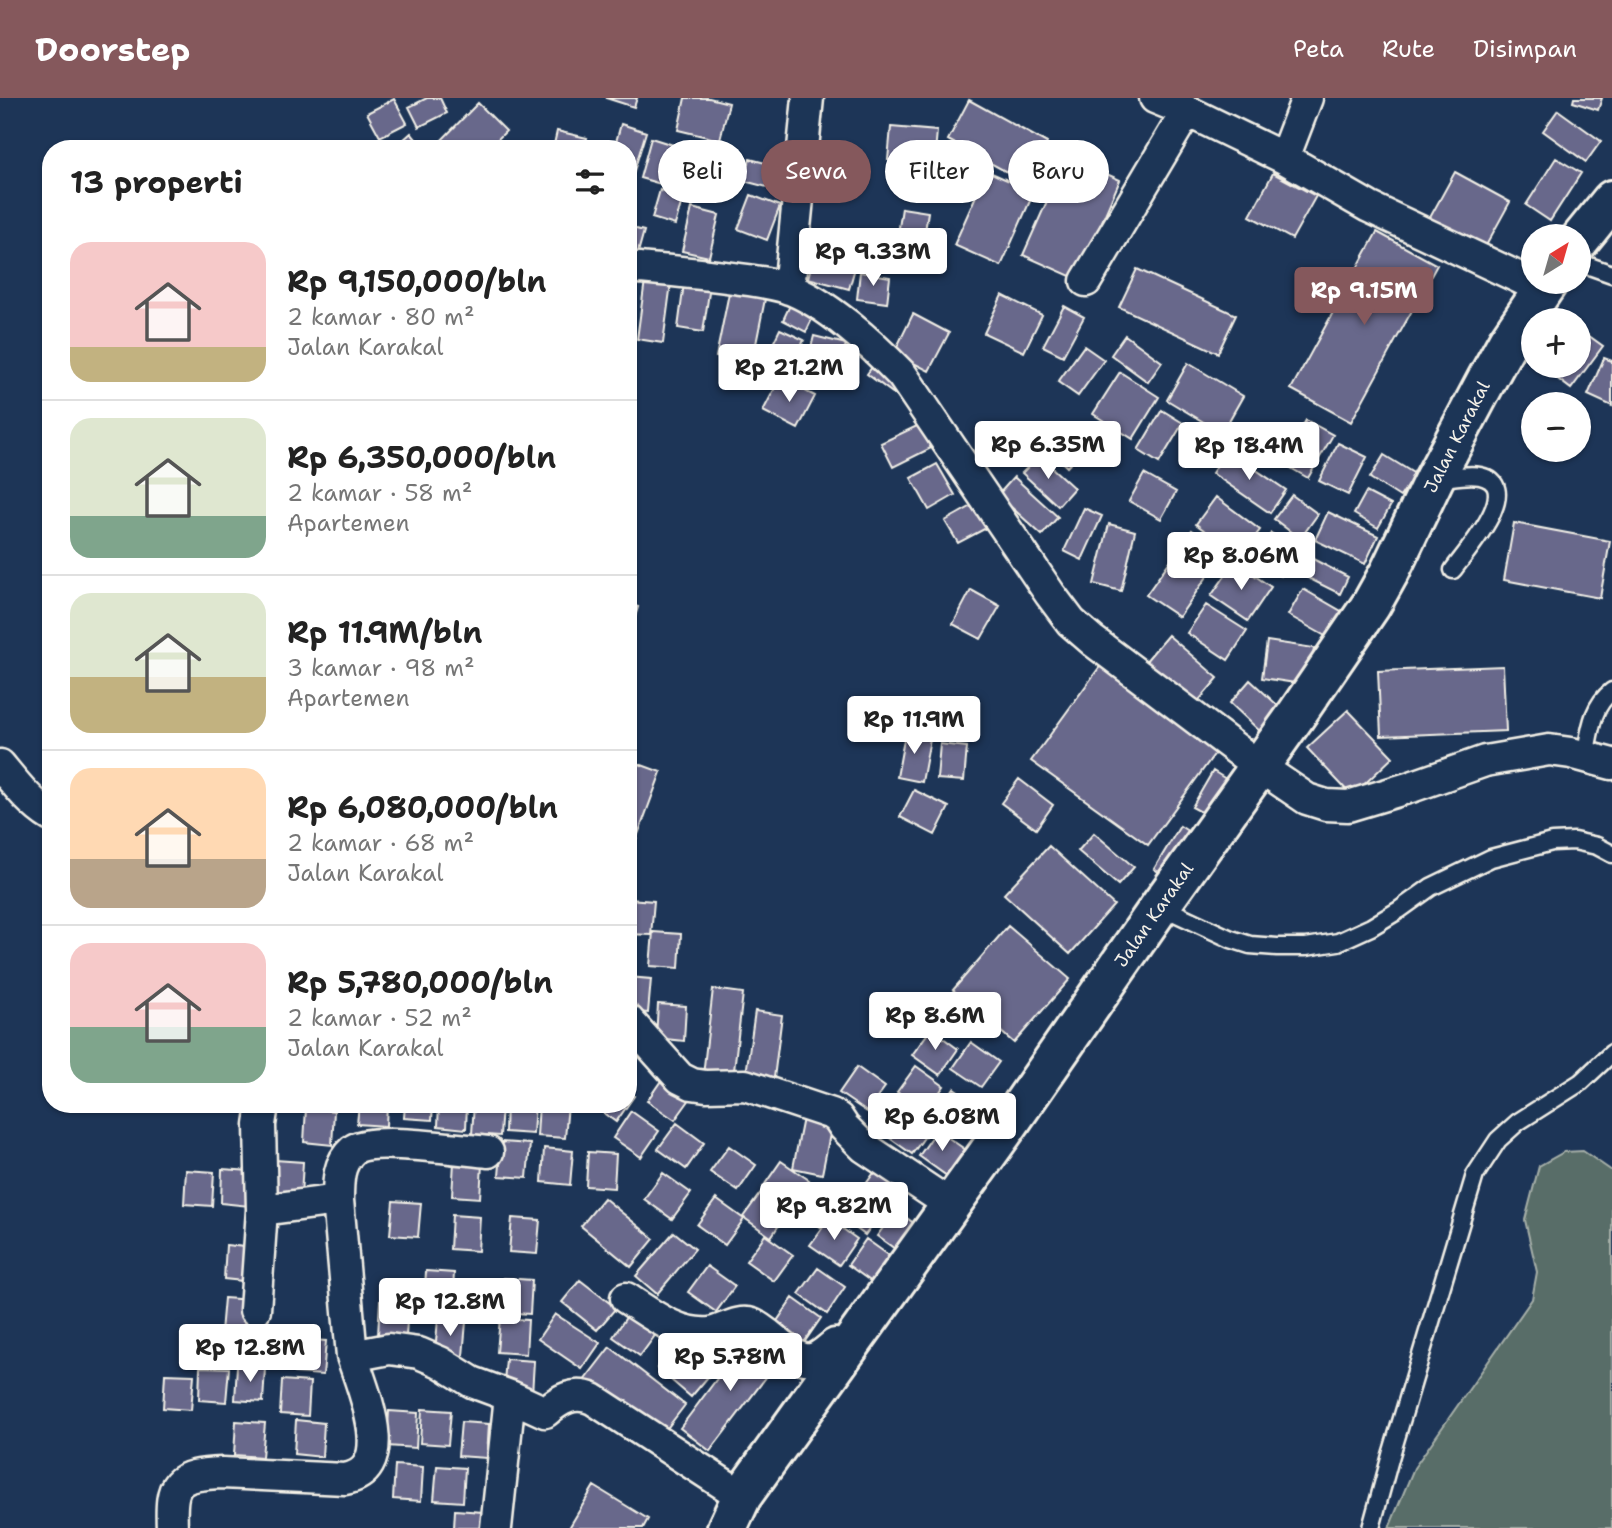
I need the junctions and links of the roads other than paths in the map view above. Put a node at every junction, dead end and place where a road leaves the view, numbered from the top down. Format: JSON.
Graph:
{"nodes":[{"id":1,"x":808,"y":98,"type":"edge"},
{"id":2,"x":1156,"y":98,"type":"edge"},
{"id":3,"x":1307,"y":98,"type":"edge"},
{"id":4,"x":1187,"y":111,"type":"junction"},
{"id":5,"x":1284,"y":158,"type":"junction"},
{"id":6,"x":1612,"y":200,"type":"edge"},
{"id":7,"x":1591,"y":226,"type":"edge"},
{"id":8,"x":1591,"y":267,"type":"edge"},
{"id":9,"x":639,"y":268,"type":"dead end"},
{"id":10,"x":1521,"y":274,"type":"edge"},
{"id":11,"x":1612,"y":274,"type":"edge"},
{"id":12,"x":1086,"y":281,"type":"dead end"},
{"id":13,"x":789,"y":289,"type":"junction"},
{"id":14,"x":1539,"y":294,"type":"edge"},
{"id":15,"x":1434,"y":480,"type":"junction"},
{"id":16,"x":1453,"y":570,"type":"dead end"},
{"id":17,"x":1612,"y":691,"type":"edge"},
{"id":18,"x":1599,"y":761,"type":"edge"},
{"id":19,"x":0,"y":765,"type":"edge"},
{"id":20,"x":1260,"y":766,"type":"junction"},
{"id":21,"x":42,"y":810,"type":"edge"},
{"id":22,"x":1612,"y":854,"type":"edge"},
{"id":23,"x":1160,"y":906,"type":"junction"},
{"id":24,"x":637,"y":1030,"type":"edge"},
{"id":25,"x":1612,"y":1053,"type":"edge"},
{"id":26,"x":262,"y":1113,"type":"edge"},
{"id":27,"x":488,"y":1152,"type":"dead end"},
{"id":28,"x":338,"y":1200,"type":"junction"},
{"id":29,"x":951,"y":1205,"type":"junction"},
{"id":30,"x":261,"y":1210,"type":"junction"},
{"id":31,"x":626,"y":1298,"type":"dead end"},
{"id":32,"x":255,"y":1310,"type":"dead end"},
{"id":33,"x":847,"y":1349,"type":"junction"},
{"id":34,"x":352,"y":1356,"type":"junction"},
{"id":35,"x":510,"y":1396,"type":"junction"},
{"id":36,"x":734,"y":1512,"type":"edge"},
{"id":37,"x":172,"y":1528,"type":"edge"},
{"id":38,"x":496,"y":1528,"type":"edge"},
{"id":39,"x":1371,"y":1528,"type":"edge"}],
"edges":[{"from":1,"to":13,"type":"street"},
{"from":2,"to":4,"type":"street"},
{"from":3,"to":5,"type":"street"},
{"from":4,"to":5,"type":"street"},
{"from":4,"to":12,"type":"street"},
{"from":5,"to":10,"type":"street"},
{"from":6,"to":7,"type":"main road"},
{"from":8,"to":11,"type":"lane"},
{"from":9,"to":13,"type":"street"},
{"from":13,"to":20,"type":"street"},
{"from":14,"to":15,"type":"main road","name":"Jalan Karakal"},
{"from":15,"to":16,"type":"lane"},
{"from":15,"to":20,"type":"main road","name":"Jalan Karakal"},
{"from":17,"to":18,"type":"lane"},
{"from":18,"to":20,"type":"street"},
{"from":19,"to":21,"type":"street"},
{"from":20,"to":23,"type":"main road","name":"Jalan Karakal"},
{"from":22,"to":23,"type":"lane"},
{"from":23,"to":29,"type":"main road","name":"Jalan Karakal"},
{"from":24,"to":29,"type":"street"},
{"from":25,"to":39,"type":"lane"},
{"from":26,"to":30,"type":"street"},
{"from":27,"to":28,"type":"street"},
{"from":28,"to":30,"type":"street"},
{"from":28,"to":34,"type":"street"},
{"from":29,"to":33,"type":"main road","name":"Jalan Karakal"},
{"from":30,"to":32,"type":"street"},
{"from":31,"to":33,"type":"street"},
{"from":33,"to":36,"type":"main road","name":"Jalan Karakal"},
{"from":34,"to":35,"type":"street"},
{"from":34,"to":37,"type":"street"},
{"from":35,"to":36,"type":"street"},
{"from":35,"to":38,"type":"street"}]}
